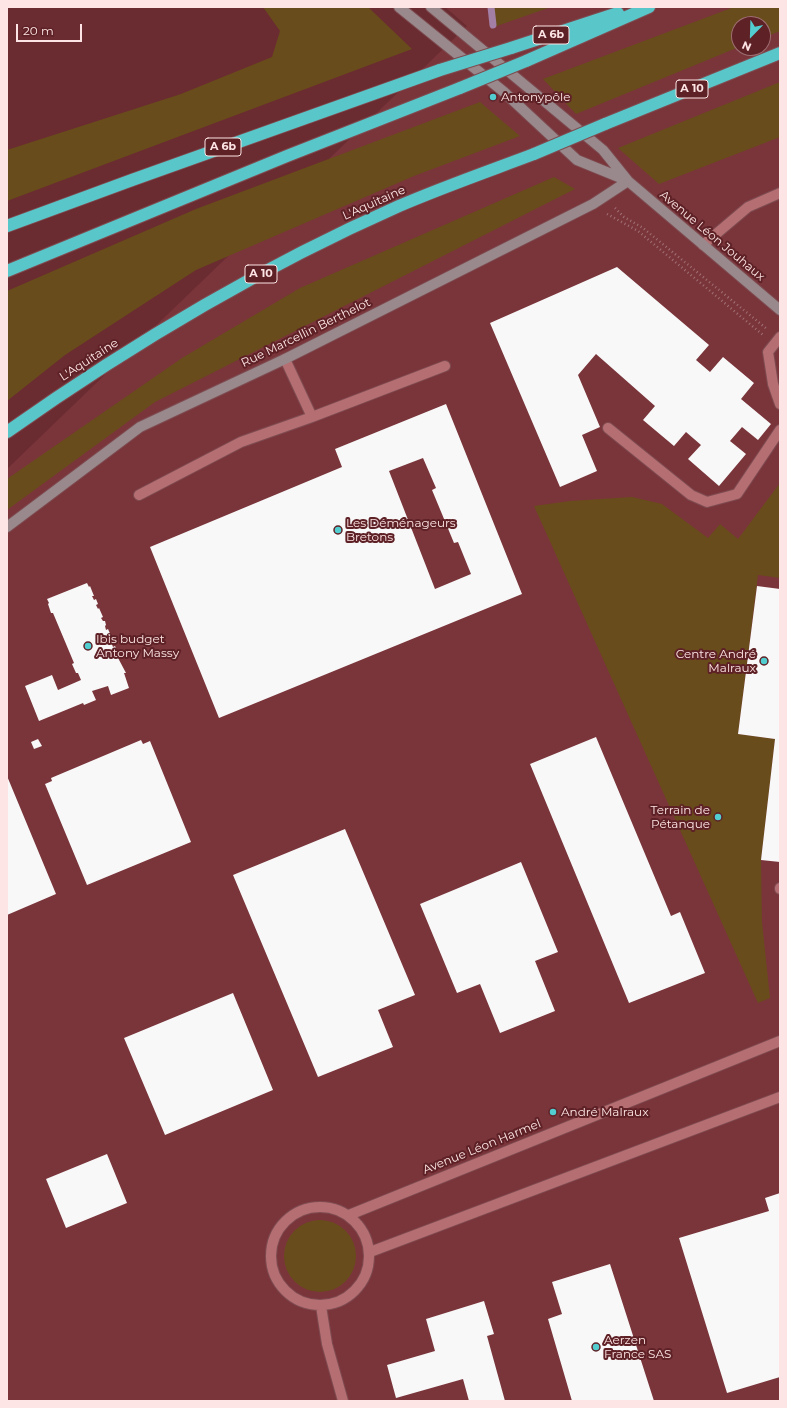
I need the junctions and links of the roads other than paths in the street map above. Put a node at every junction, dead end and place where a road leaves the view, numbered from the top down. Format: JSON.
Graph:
{"nodes":[{"id":1,"x":399,"y":7,"type":"edge"},
{"id":2,"x":431,"y":7,"type":"edge"},
{"id":3,"x":638,"y":7,"type":"edge"},
{"id":4,"x":649,"y":7,"type":"edge"},
{"id":5,"x":780,"y":53,"type":"edge"},
{"id":6,"x":628,"y":181,"type":"junction"},
{"id":7,"x":780,"y":193,"type":"edge"},
{"id":8,"x":7,"y":226,"type":"edge"},
{"id":9,"x":703,"y":245,"type":"junction"},
{"id":10,"x":7,"y":271,"type":"edge"},
{"id":11,"x":780,"y":310,"type":"edge"},
{"id":12,"x":778,"y":340,"type":"edge"},
{"id":13,"x":285,"y":359,"type":"junction"},
{"id":14,"x":445,"y":366,"type":"dead end"},
{"id":15,"x":780,"y":404,"type":"edge"},
{"id":16,"x":312,"y":417,"type":"junction"},
{"id":17,"x":608,"y":428,"type":"dead end"},
{"id":18,"x":780,"y":430,"type":"edge"},
{"id":19,"x":7,"y":432,"type":"edge"},
{"id":20,"x":139,"y":495,"type":"dead end"},
{"id":21,"x":7,"y":527,"type":"edge"},
{"id":22,"x":780,"y":1041,"type":"edge"},
{"id":23,"x":780,"y":1097,"type":"edge"},
{"id":24,"x":349,"y":1215,"type":"junction"},
{"id":25,"x":370,"y":1252,"type":"junction"},
{"id":26,"x":321,"y":1306,"type":"junction"},
{"id":27,"x":343,"y":1401,"type":"edge"}],
"edges":[{"from":1,"to":6,"type":"street","name":"Avenue Léon Jouhaux"},
{"from":2,"to":6,"type":"street","name":"Avenue Léon Jouhaux"},
{"from":3,"to":8,"type":"highway","number":"A 6b","bridge":true},
{"from":4,"to":10,"type":"highway","bridge":true},
{"from":5,"to":19,"type":"highway","name":"L'Aquitaine","number":"A 10","bridge":true},
{"from":6,"to":9,"type":"street","name":"Avenue Léon Jouhaux"},
{"from":6,"to":13,"type":"street","name":"Rue Marcellin Berthelot"},
{"from":7,"to":9,"type":"street"},
{"from":9,"to":11,"type":"street","name":"Avenue Léon Jouhaux"},
{"from":12,"to":15,"type":"street"},
{"from":13,"to":16,"type":"street"},
{"from":13,"to":21,"type":"street","name":"Rue Marcellin Berthelot"},
{"from":14,"to":16,"type":"street"},
{"from":16,"to":20,"type":"street"},
{"from":17,"to":18,"type":"street"},
{"from":22,"to":24,"type":"street","name":"Avenue Léon Harmel"},
{"from":23,"to":25,"type":"street"},
{"from":24,"to":25,"type":"street"},
{"from":24,"to":26,"type":"street"},
{"from":25,"to":26,"type":"street"},
{"from":26,"to":27,"type":"street"}]}
